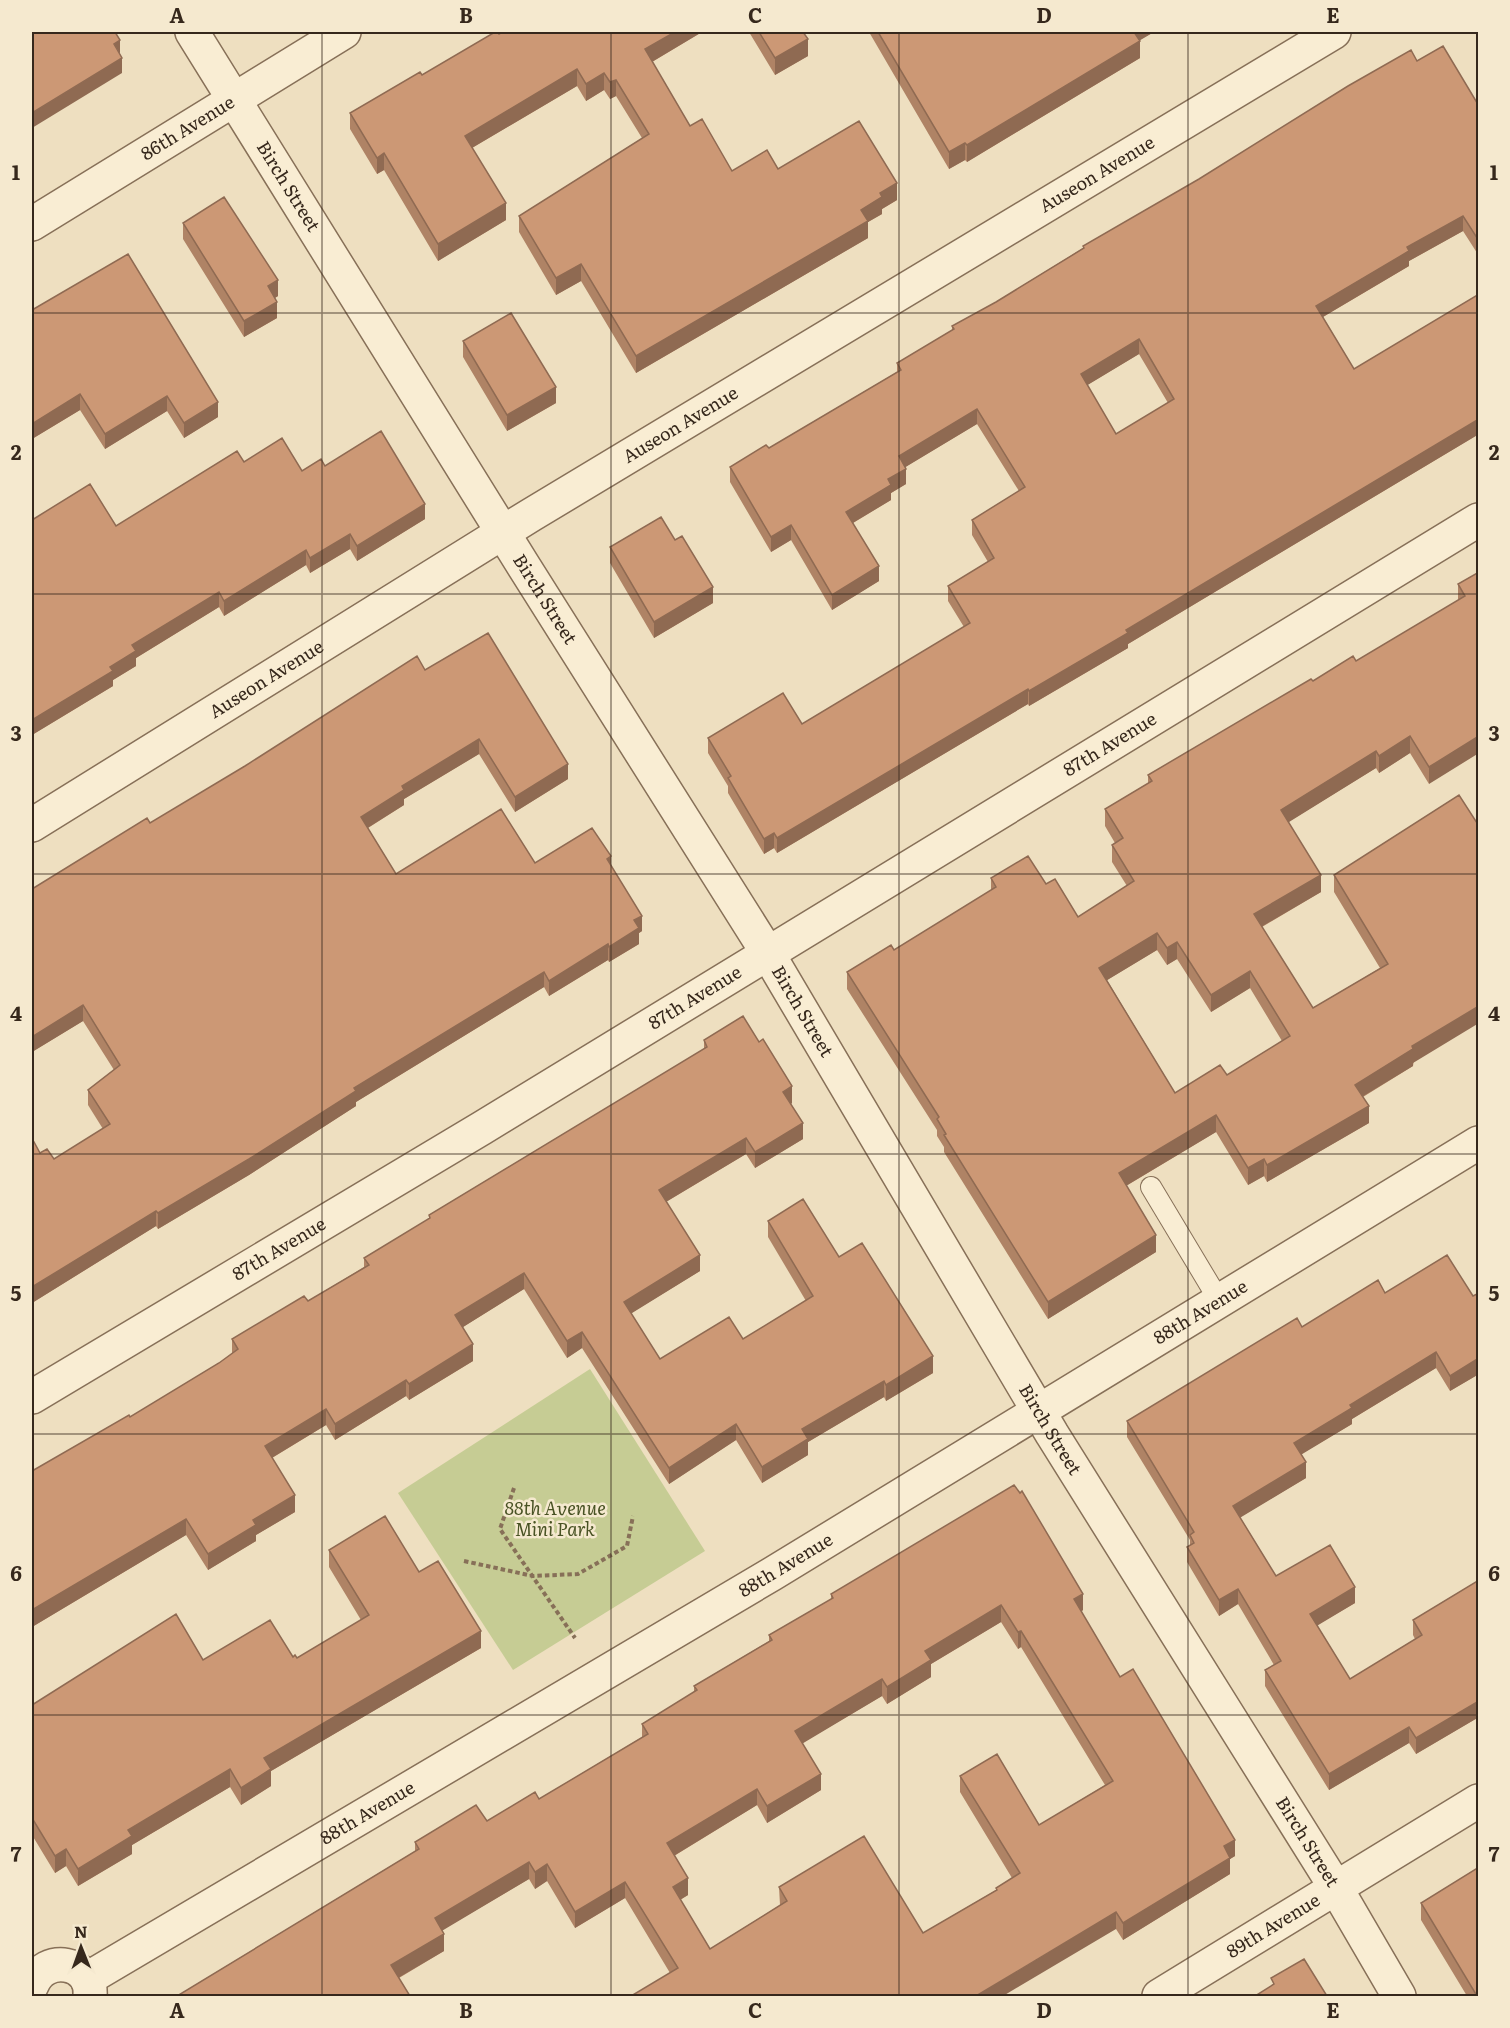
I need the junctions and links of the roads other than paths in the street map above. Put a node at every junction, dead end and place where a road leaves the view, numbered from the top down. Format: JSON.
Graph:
{"nodes":[{"id":1,"x":192,"y":32,"type":"edge"},
{"id":2,"x":344,"y":32,"type":"edge"},
{"id":3,"x":1334,"y":32,"type":"edge"},
{"id":4,"x":234,"y":99,"type":"junction"},
{"id":5,"x":32,"y":224,"type":"edge"},
{"id":6,"x":1479,"y":520,"type":"edge"},
{"id":7,"x":503,"y":532,"type":"junction"},
{"id":8,"x":32,"y":825,"type":"edge"},
{"id":9,"x":767,"y":952,"type":"junction"},
{"id":10,"x":1479,"y":1143,"type":"edge"},
{"id":11,"x":1151,"y":1187,"type":"dead end"},
{"id":12,"x":1220,"y":1302,"type":"junction"},
{"id":13,"x":32,"y":1397,"type":"edge"},
{"id":14,"x":1039,"y":1412,"type":"junction"},
{"id":15,"x":1479,"y":1801,"type":"edge"},
{"id":16,"x":1336,"y":1888,"type":"junction"},
{"id":17,"x":35,"y":1968,"type":"edge"},
{"id":18,"x":89,"y":1988,"type":"edge"},
{"id":19,"x":1160,"y":1996,"type":"edge"},
{"id":20,"x":1399,"y":1996,"type":"edge"}],
"edges":[{"from":1,"to":4,"type":"street","name":"Birch Street"},
{"from":2,"to":4,"type":"street","name":"86th Avenue"},
{"from":3,"to":7,"type":"street","name":"Auseon Avenue"},
{"from":4,"to":5,"type":"street","name":"86th Avenue"},
{"from":4,"to":7,"type":"street","name":"Birch Street"},
{"from":6,"to":9,"type":"street","name":"87th Avenue"},
{"from":7,"to":8,"type":"street","name":"Auseon Avenue"},
{"from":7,"to":9,"type":"street","name":"Birch Street"},
{"from":9,"to":13,"type":"street","name":"87th Avenue"},
{"from":9,"to":14,"type":"street","name":"Birch Street"},
{"from":10,"to":12,"type":"street","name":"88th Avenue"},
{"from":11,"to":12,"type":"lane"},
{"from":12,"to":14,"type":"street","name":"88th Avenue"},
{"from":14,"to":16,"type":"street","name":"Birch Street"},
{"from":14,"to":18,"type":"street","name":"88th Avenue"},
{"from":15,"to":16,"type":"street","name":"89th Avenue"},
{"from":16,"to":19,"type":"street","name":"89th Avenue"},
{"from":16,"to":20,"type":"street","name":"Birch Street"},
{"from":17,"to":18,"type":"street"}]}
